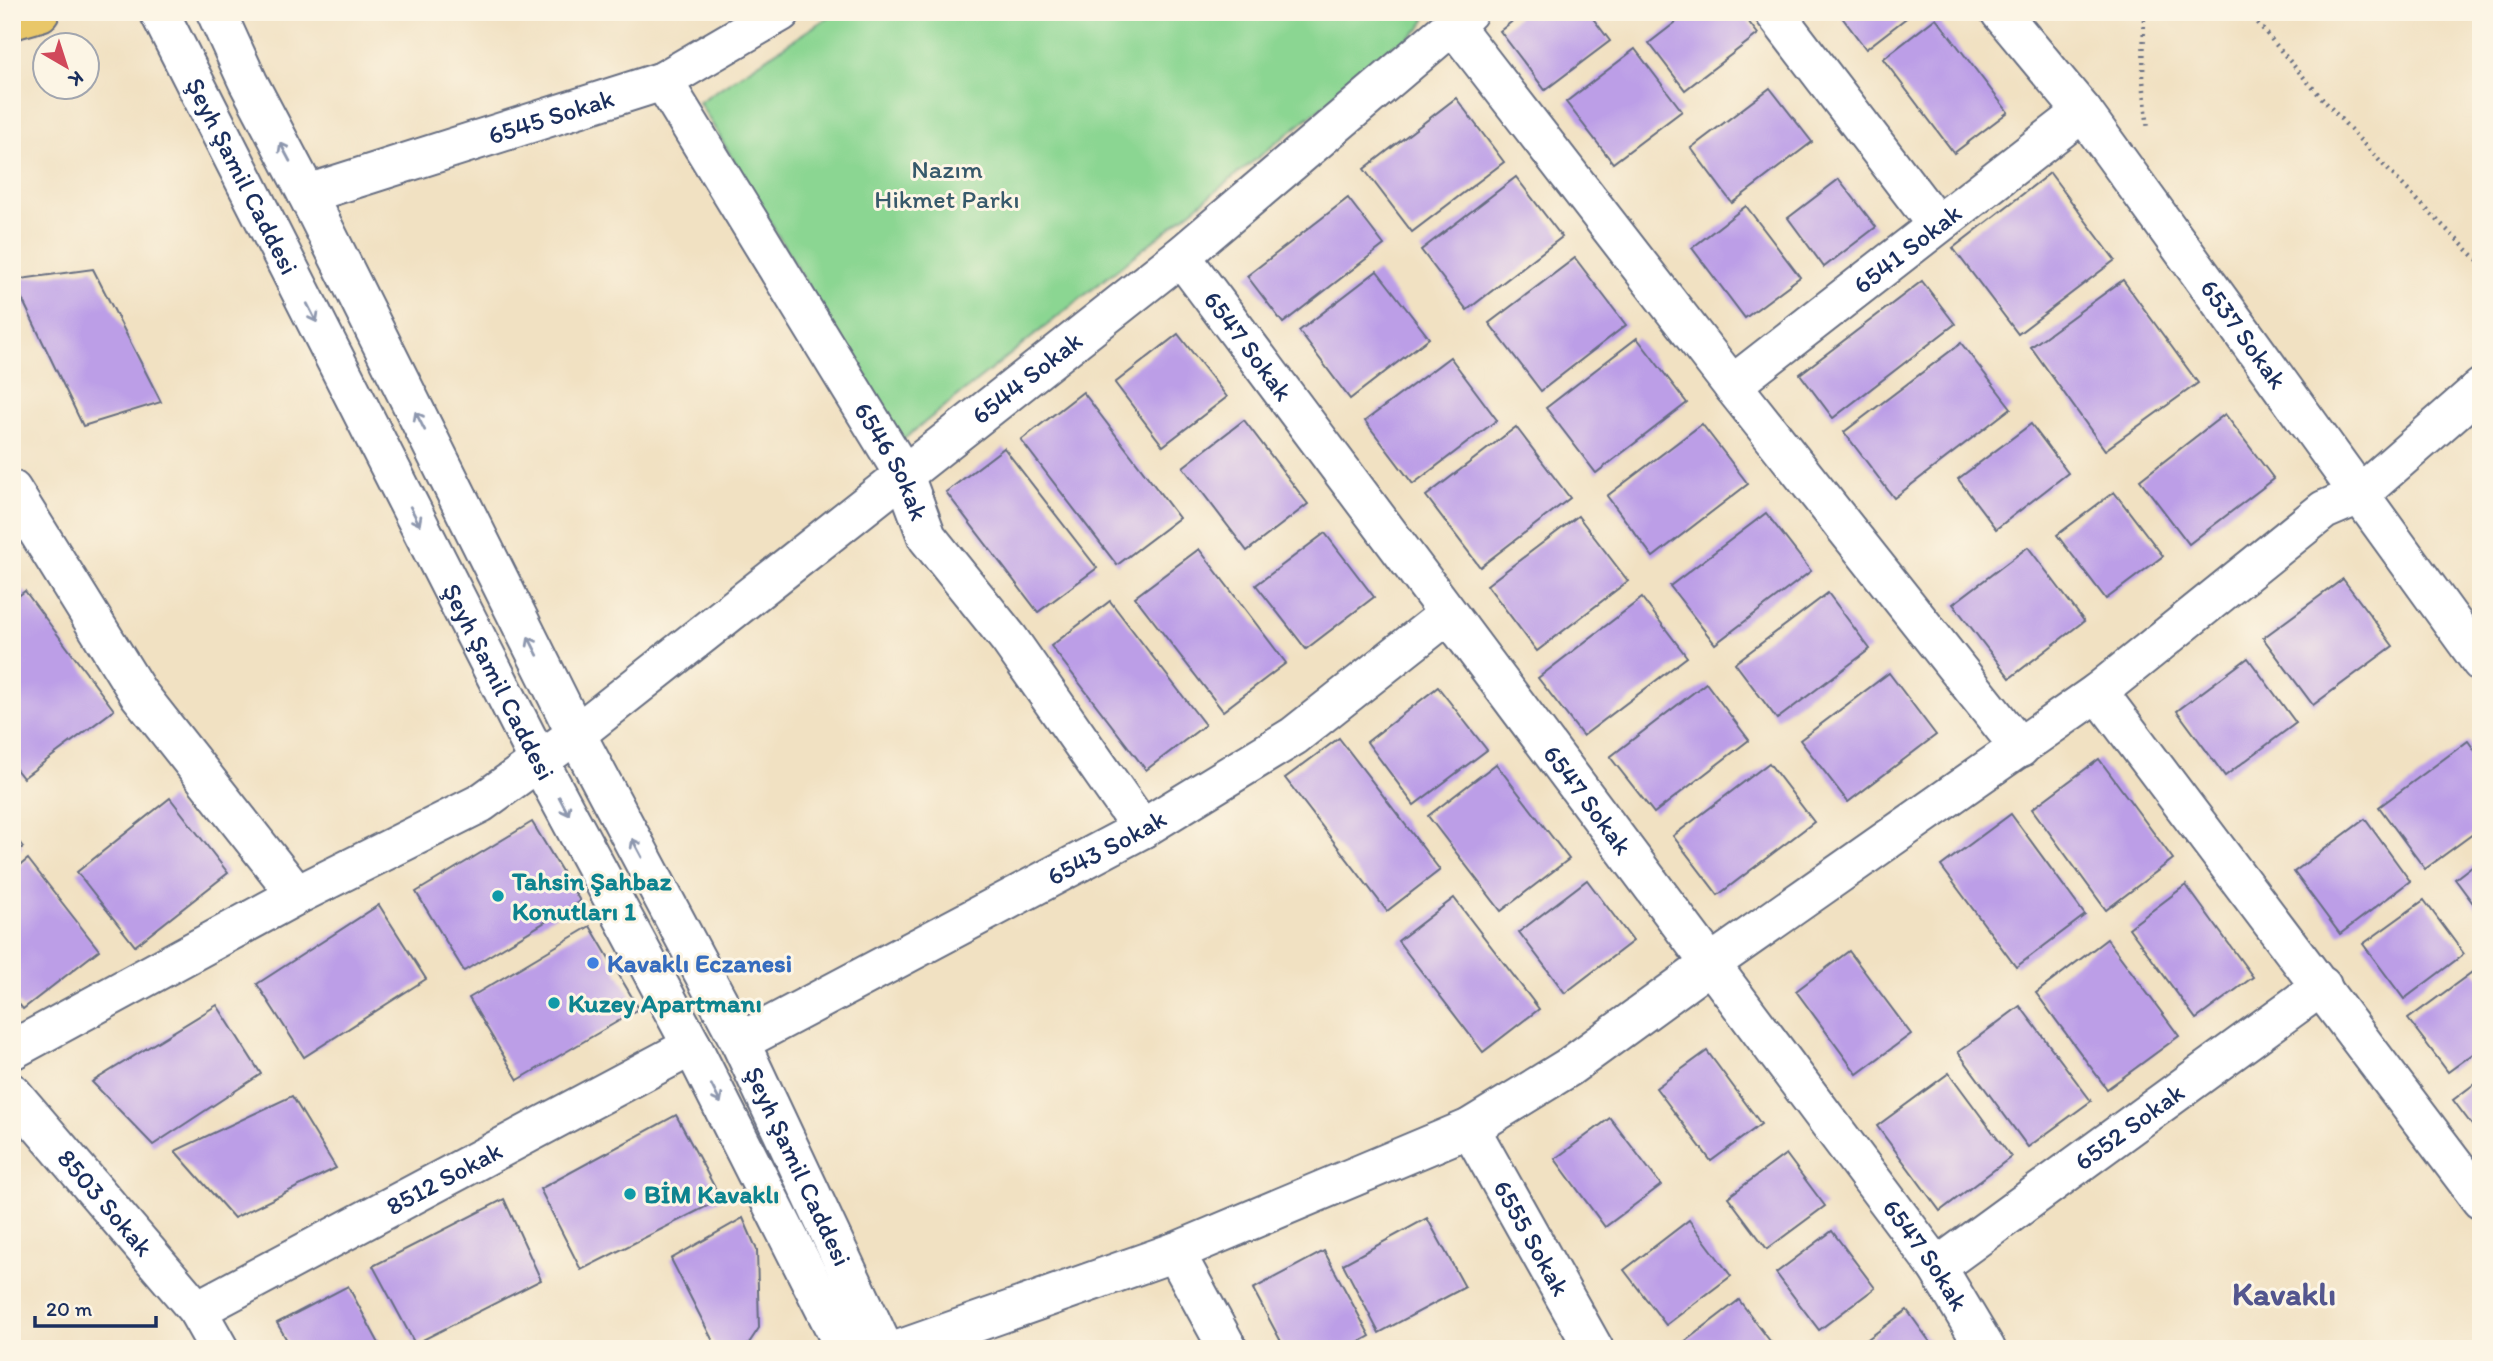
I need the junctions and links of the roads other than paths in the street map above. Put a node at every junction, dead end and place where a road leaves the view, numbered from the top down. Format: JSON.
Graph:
{"nodes":[{"id":1,"x":40,"y":12,"type":"edge"},
{"id":2,"x":159,"y":12,"type":"edge"},
{"id":3,"x":216,"y":12,"type":"edge"},
{"id":4,"x":781,"y":12,"type":"edge"},
{"id":5,"x":1774,"y":12,"type":"edge"},
{"id":6,"x":2000,"y":12,"type":"edge"},
{"id":7,"x":1461,"y":19,"type":"edge"},
{"id":8,"x":12,"y":20,"type":"edge"},
{"id":9,"x":663,"y":81,"type":"junction"},
{"id":10,"x":2083,"y":112,"type":"junction"},
{"id":11,"x":307,"y":194,"type":"junction"},
{"id":12,"x":1936,"y":224,"type":"junction"},
{"id":13,"x":1181,"y":256,"type":"junction"},
{"id":14,"x":1732,"y":385,"type":"junction"},
{"id":15,"x":2481,"y":388,"type":"edge"},
{"id":16,"x":904,"y":475,"type":"junction"},
{"id":17,"x":12,"y":490,"type":"edge"},
{"id":18,"x":2359,"y":495,"type":"junction"},
{"id":19,"x":1447,"y":615,"type":"junction"},
{"id":20,"x":2481,"y":662,"type":"edge"},
{"id":21,"x":2098,"y":692,"type":"junction"},
{"id":22,"x":576,"y":734,"type":"junction"},
{"id":23,"x":2020,"y":747,"type":"junction"},
{"id":24,"x":540,"y":761,"type":"junction"},
{"id":25,"x":1142,"y":829,"type":"junction"},
{"id":26,"x":297,"y":895,"type":"junction"},
{"id":27,"x":1709,"y":965,"type":"junction"},
{"id":28,"x":2322,"y":986,"type":"junction"},
{"id":29,"x":740,"y":1042,"type":"junction"},
{"id":30,"x":692,"y":1046,"type":"junction"},
{"id":31,"x":12,"y":1050,"type":"edge"},
{"id":32,"x":12,"y":1093,"type":"edge"},
{"id":33,"x":1470,"y":1128,"type":"junction"},
{"id":34,"x":2481,"y":1200,"type":"edge"},
{"id":35,"x":1175,"y":1252,"type":"junction"},
{"id":36,"x":1937,"y":1267,"type":"junction"},
{"id":37,"x":197,"y":1310,"type":"junction"},
{"id":38,"x":219,"y":1349,"type":"edge"},
{"id":39,"x":845,"y":1349,"type":"edge"},
{"id":40,"x":884,"y":1349,"type":"edge"},
{"id":41,"x":901,"y":1349,"type":"edge"},
{"id":42,"x":1228,"y":1349,"type":"edge"},
{"id":43,"x":1594,"y":1349,"type":"edge"},
{"id":44,"x":1986,"y":1349,"type":"edge"}],
"edges":[{"from":1,"to":8,"type":"main road"},
{"from":2,"to":24,"type":"street","name":"Şeyh Şamil Caddesi","one_way":true},
{"from":11,"to":3,"type":"street","name":"Şeyh Şamil Caddesi","one_way":true},
{"from":4,"to":9,"type":"street","name":"6545 Sokak"},
{"from":5,"to":12,"type":"street"},
{"from":6,"to":10,"type":"street","name":"6537 Sokak"},
{"from":7,"to":13,"type":"street","name":"6544 Sokak"},
{"from":7,"to":14,"type":"street"},
{"from":9,"to":11,"type":"street","name":"6545 Sokak"},
{"from":9,"to":16,"type":"street","name":"6546 Sokak"},
{"from":10,"to":12,"type":"street","name":"6541 Sokak"},
{"from":10,"to":18,"type":"street","name":"6537 Sokak"},
{"from":22,"to":11,"type":"street","name":"Şeyh Şamil Caddesi","one_way":true},
{"from":12,"to":14,"type":"street","name":"6541 Sokak"},
{"from":13,"to":16,"type":"street","name":"6544 Sokak"},
{"from":13,"to":19,"type":"street","name":"6547 Sokak"},
{"from":14,"to":23,"type":"street"},
{"from":15,"to":18,"type":"street"},
{"from":16,"to":22,"type":"street","name":"6544 Sokak"},
{"from":16,"to":25,"type":"street","name":"6546 Sokak"},
{"from":17,"to":26,"type":"street"},
{"from":18,"to":20,"type":"street","name":"6537 Sokak"},
{"from":18,"to":21,"type":"street"},
{"from":19,"to":25,"type":"street","name":"6543 Sokak"},
{"from":19,"to":27,"type":"street","name":"6547 Sokak"},
{"from":21,"to":23,"type":"street"},
{"from":21,"to":28,"type":"street"},
{"from":22,"to":24,"type":"street","name":"6544 Sokak"},
{"from":29,"to":22,"type":"street","name":"Şeyh Şamil Caddesi","one_way":true},
{"from":23,"to":27,"type":"street"},
{"from":24,"to":26,"type":"street","name":"6544 Sokak"},
{"from":24,"to":30,"type":"street","name":"Şeyh Şamil Caddesi","one_way":true},
{"from":25,"to":29,"type":"street","name":"6543 Sokak"},
{"from":26,"to":31,"type":"street","name":"6544 Sokak"},
{"from":27,"to":33,"type":"street"},
{"from":27,"to":36,"type":"street","name":"6547 Sokak"},
{"from":28,"to":34,"type":"street"},
{"from":28,"to":36,"type":"street","name":"6552 Sokak"},
{"from":29,"to":40,"type":"street","name":"Şeyh Şamil Caddesi"},
{"from":30,"to":37,"type":"street","name":"8512 Sokak"},
{"from":30,"to":39,"type":"street","name":"Şeyh Şamil Caddesi","one_way":true},
{"from":32,"to":37,"type":"street","name":"8503 Sokak"},
{"from":33,"to":35,"type":"street"},
{"from":33,"to":43,"type":"street","name":"6555 Sokak"},
{"from":35,"to":41,"type":"street"},
{"from":35,"to":42,"type":"street"},
{"from":36,"to":44,"type":"street","name":"6547 Sokak"},
{"from":37,"to":38,"type":"street","name":"8503 Sokak"}]}
